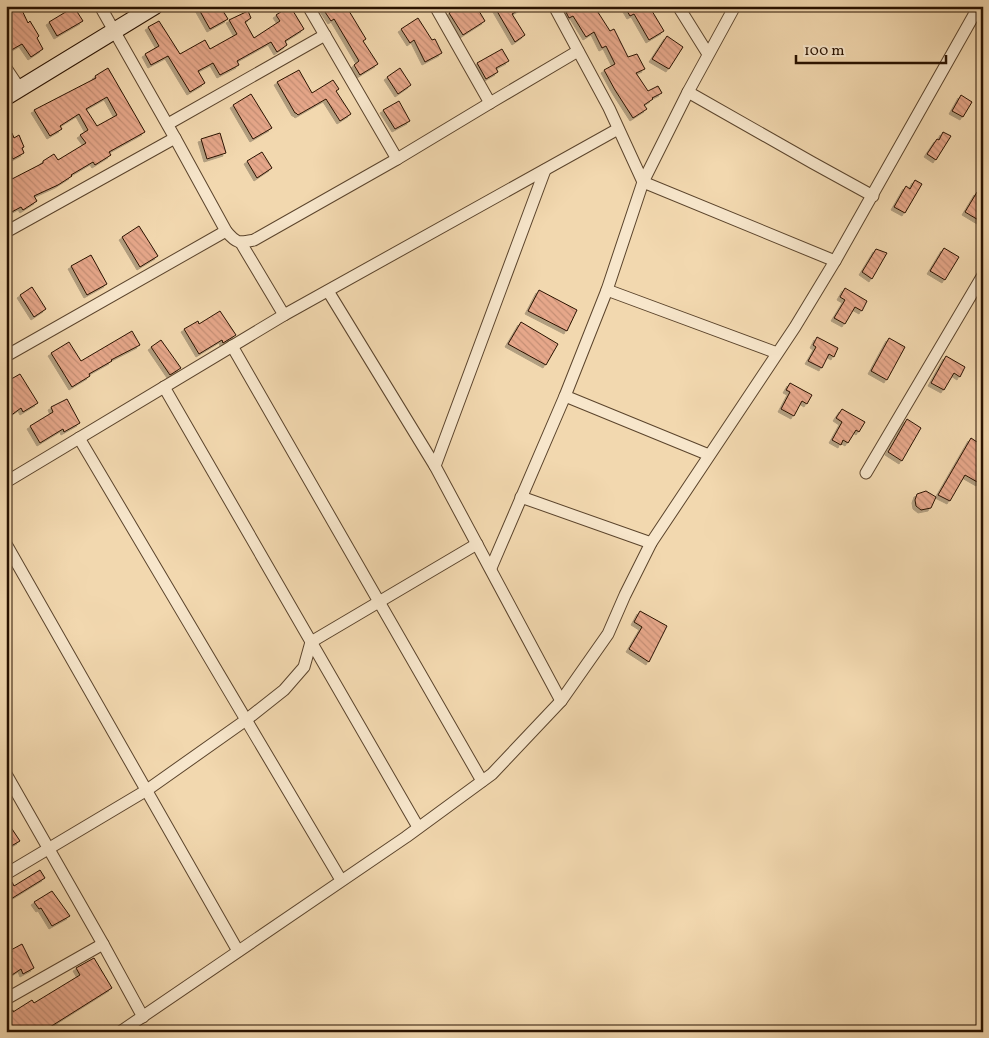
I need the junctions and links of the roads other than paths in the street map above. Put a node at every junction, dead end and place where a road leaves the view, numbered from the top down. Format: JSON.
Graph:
{"nodes":[{"id":1,"x":100,"y":6,"type":"edge"},
{"id":2,"x":155,"y":6,"type":"edge"},
{"id":3,"x":308,"y":6,"type":"edge"},
{"id":4,"x":435,"y":6,"type":"edge"},
{"id":5,"x":554,"y":6,"type":"edge"},
{"id":6,"x":678,"y":6,"type":"edge"},
{"id":7,"x":735,"y":6,"type":"edge"},
{"id":8,"x":978,"y":14,"type":"edge"},
{"id":9,"x":113,"y":31,"type":"junction"},
{"id":10,"x":325,"y":35,"type":"junction"},
{"id":11,"x":578,"y":51,"type":"junction"},
{"id":12,"x":708,"y":54,"type":"junction"},
{"id":13,"x":6,"y":68,"type":"edge"},
{"id":14,"x":688,"y":92,"type":"junction"},
{"id":15,"x":13,"y":93,"type":"edge"},
{"id":16,"x":490,"y":103,"type":"junction"},
{"id":17,"x":168,"y":124,"type":"junction"},
{"id":18,"x":618,"y":129,"type":"junction"},
{"id":19,"x":175,"y":138,"type":"junction"},
{"id":20,"x":397,"y":159,"type":"junction"},
{"id":21,"x":545,"y":170,"type":"junction"},
{"id":22,"x":644,"y":182,"type":"junction"},
{"id":23,"x":873,"y":196,"type":"junction"},
{"id":24,"x":6,"y":232,"type":"edge"},
{"id":25,"x":226,"y":232,"type":"junction"},
{"id":26,"x":241,"y":243,"type":"junction"},
{"id":27,"x":835,"y":261,"type":"junction"},
{"id":28,"x":983,"y":275,"type":"edge"},
{"id":29,"x":607,"y":290,"type":"junction"},
{"id":30,"x":328,"y":291,"type":"junction"},
{"id":31,"x":284,"y":315,"type":"junction"},
{"id":32,"x":232,"y":346,"type":"junction"},
{"id":33,"x":777,"y":353,"type":"junction"},
{"id":34,"x":6,"y":356,"type":"edge"},
{"id":35,"x":164,"y":387,"type":"junction"},
{"id":36,"x":565,"y":396,"type":"junction"},
{"id":37,"x":79,"y":438,"type":"junction"},
{"id":38,"x":709,"y":455,"type":"junction"},
{"id":39,"x":435,"y":466,"type":"junction"},
{"id":40,"x":866,"y":473,"type":"dead end"},
{"id":41,"x":6,"y":482,"type":"edge"},
{"id":42,"x":521,"y":497,"type":"junction"},
{"id":43,"x":651,"y":543,"type":"junction"},
{"id":44,"x":6,"y":544,"type":"edge"},
{"id":45,"x":477,"y":544,"type":"junction"},
{"id":46,"x":491,"y":568,"type":"junction"},
{"id":47,"x":378,"y":601,"type":"junction"},
{"id":48,"x":311,"y":642,"type":"junction"},
{"id":49,"x":561,"y":701,"type":"junction"},
{"id":50,"x":246,"y":720,"type":"junction"},
{"id":51,"x":6,"y":774,"type":"edge"},
{"id":52,"x":482,"y":781,"type":"junction"},
{"id":53,"x":147,"y":790,"type":"junction"},
{"id":54,"x":418,"y":827,"type":"junction"},
{"id":55,"x":48,"y":848,"type":"junction"},
{"id":56,"x":6,"y":874,"type":"edge"},
{"id":57,"x":341,"y":880,"type":"junction"},
{"id":58,"x":104,"y":944,"type":"junction"},
{"id":59,"x":238,"y":951,"type":"junction"},
{"id":60,"x":6,"y":999,"type":"edge"},
{"id":61,"x":143,"y":1017,"type":"junction"},
{"id":62,"x":120,"y":1032,"type":"edge"}],
"edges":[{"from":1,"to":9,"type":"street"},
{"from":2,"to":9,"type":"street"},
{"from":3,"to":10,"type":"street"},
{"from":4,"to":16,"type":"street"},
{"from":5,"to":11,"type":"street"},
{"from":6,"to":12,"type":"street"},
{"from":7,"to":12,"type":"street"},
{"from":8,"to":23,"type":"street"},
{"from":9,"to":15,"type":"street"},
{"from":9,"to":17,"type":"street"},
{"from":10,"to":17,"type":"street"},
{"from":10,"to":20,"type":"street"},
{"from":11,"to":16,"type":"street"},
{"from":11,"to":18,"type":"street"},
{"from":12,"to":14,"type":"street"},
{"from":13,"to":15,"type":"street"},
{"from":14,"to":22,"type":"street"},
{"from":14,"to":23,"type":"street"},
{"from":16,"to":20,"type":"street"},
{"from":17,"to":19,"type":"street"},
{"from":18,"to":21,"type":"street"},
{"from":18,"to":22,"type":"street"},
{"from":19,"to":24,"type":"street"},
{"from":19,"to":25,"type":"street"},
{"from":20,"to":26,"type":"street"},
{"from":21,"to":30,"type":"street"},
{"from":21,"to":39,"type":"street"},
{"from":22,"to":27,"type":"street"},
{"from":22,"to":29,"type":"street"},
{"from":23,"to":27,"type":"street"},
{"from":25,"to":26,"type":"street"},
{"from":25,"to":34,"type":"street"},
{"from":26,"to":31,"type":"street"},
{"from":27,"to":33,"type":"street"},
{"from":28,"to":40,"type":"street"},
{"from":29,"to":33,"type":"street"},
{"from":29,"to":36,"type":"street"},
{"from":30,"to":31,"type":"street"},
{"from":30,"to":39,"type":"street"},
{"from":31,"to":32,"type":"street"},
{"from":32,"to":35,"type":"street"},
{"from":32,"to":47,"type":"street"},
{"from":33,"to":38,"type":"street"},
{"from":35,"to":37,"type":"street"},
{"from":35,"to":48,"type":"street"},
{"from":36,"to":38,"type":"street"},
{"from":36,"to":42,"type":"street"},
{"from":37,"to":41,"type":"street"},
{"from":37,"to":50,"type":"street"},
{"from":38,"to":43,"type":"street"},
{"from":39,"to":45,"type":"street"},
{"from":42,"to":43,"type":"street"},
{"from":42,"to":46,"type":"street"},
{"from":43,"to":49,"type":"street"},
{"from":44,"to":53,"type":"street"},
{"from":45,"to":46,"type":"street"},
{"from":45,"to":47,"type":"street"},
{"from":46,"to":49,"type":"street"},
{"from":47,"to":48,"type":"street"},
{"from":47,"to":52,"type":"street"},
{"from":48,"to":50,"type":"street"},
{"from":48,"to":54,"type":"street"},
{"from":49,"to":52,"type":"street"},
{"from":50,"to":53,"type":"street"},
{"from":50,"to":57,"type":"street"},
{"from":51,"to":55,"type":"street"},
{"from":52,"to":54,"type":"street"},
{"from":53,"to":55,"type":"street"},
{"from":53,"to":59,"type":"street"},
{"from":54,"to":57,"type":"street"},
{"from":55,"to":56,"type":"street"},
{"from":55,"to":58,"type":"street"},
{"from":57,"to":59,"type":"street"},
{"from":58,"to":60,"type":"street"},
{"from":58,"to":61,"type":"street"},
{"from":59,"to":61,"type":"street"},
{"from":61,"to":62,"type":"street"}]}
